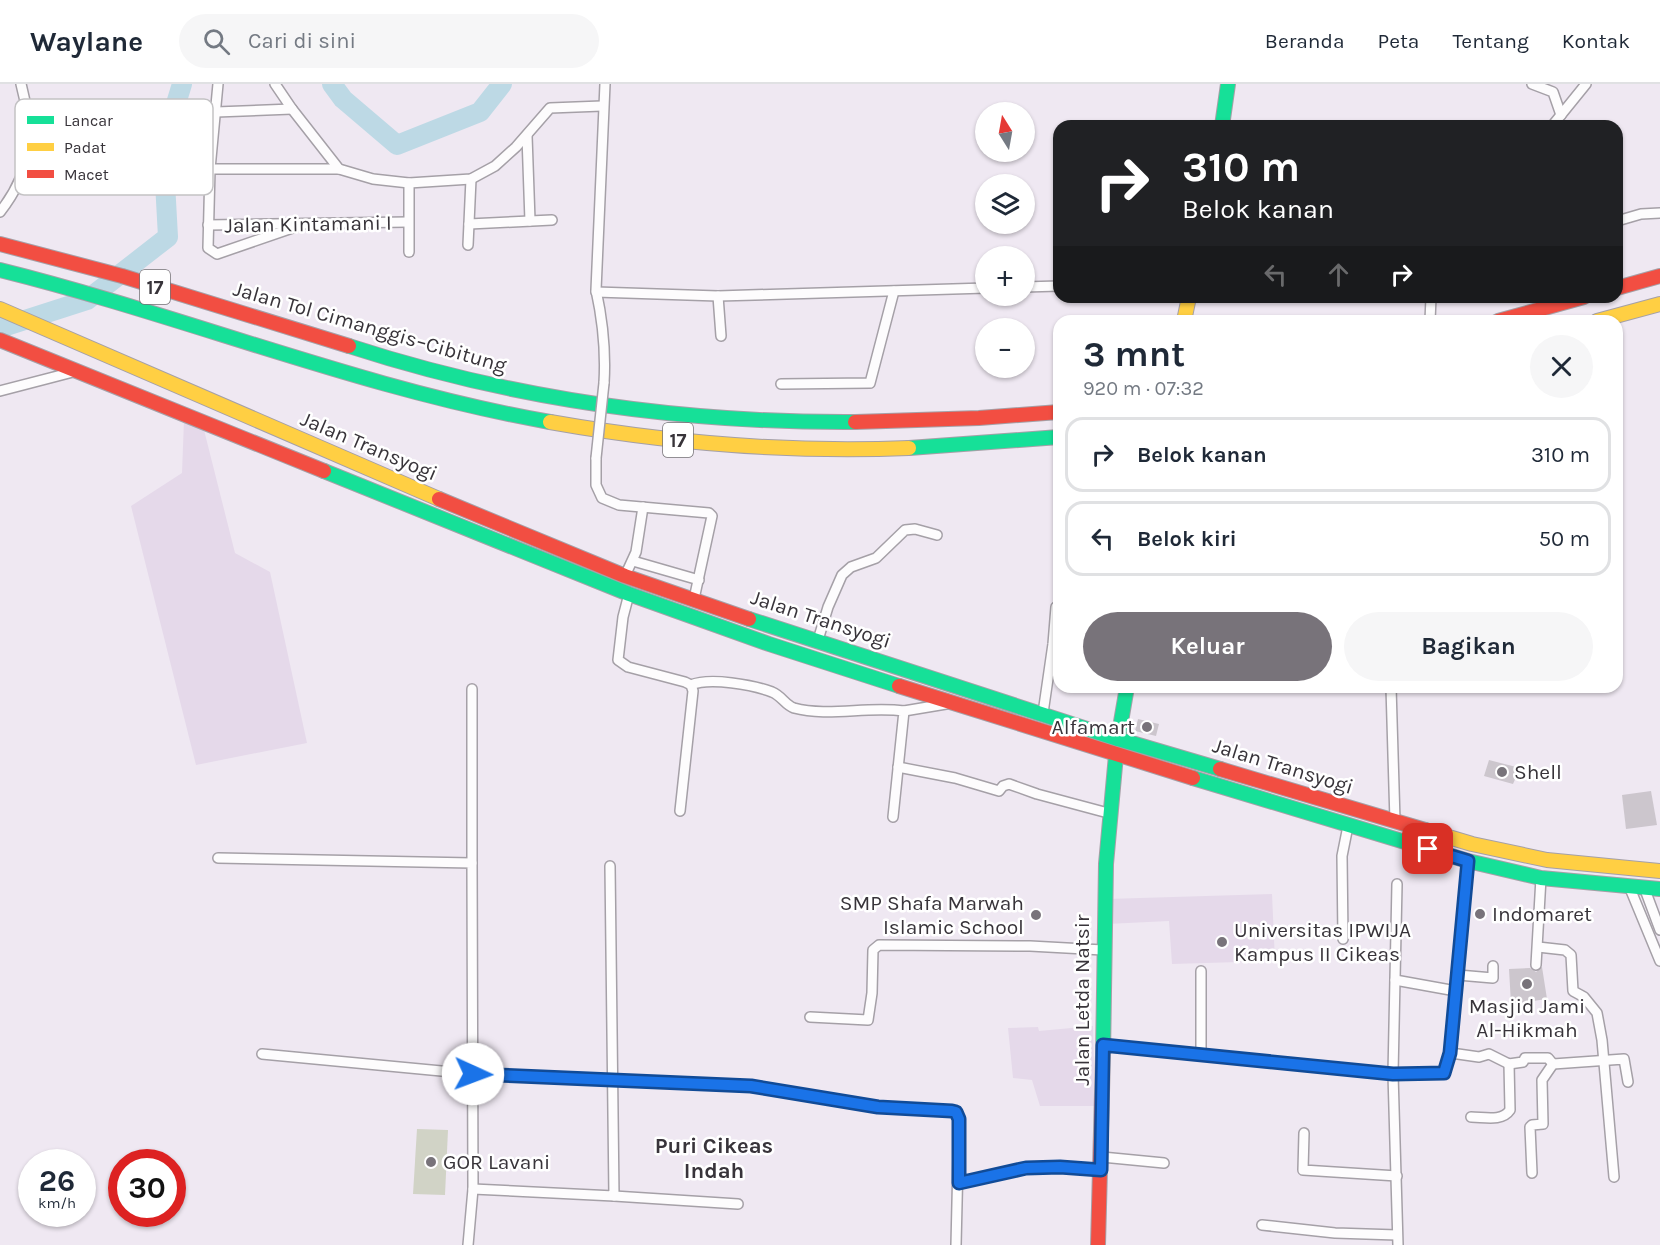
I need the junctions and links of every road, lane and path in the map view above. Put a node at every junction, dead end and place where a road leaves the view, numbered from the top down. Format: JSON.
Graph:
{"nodes":[{"id":1,"x":21,"y":84,"type":"edge"},
{"id":2,"x":218,"y":84,"type":"edge"},
{"id":3,"x":275,"y":84,"type":"edge"},
{"id":4,"x":605,"y":84,"type":"edge"},
{"id":5,"x":1228,"y":84,"type":"edge"},
{"id":6,"x":1532,"y":84,"type":"edge"},
{"id":7,"x":1586,"y":84,"type":"edge"},
{"id":8,"x":25,"y":99,"type":"edge"},
{"id":9,"x":602,"y":106,"type":"junction"},
{"id":10,"x":292,"y":109,"type":"junction"},
{"id":11,"x":216,"y":112,"type":"junction"},
{"id":12,"x":1561,"y":115,"type":"junction"},
{"id":13,"x":1223,"y":120,"type":"edge"},
{"id":14,"x":1557,"y":120,"type":"edge"},
{"id":15,"x":527,"y":136,"type":"junction"},
{"id":16,"x":213,"y":140,"type":"edge"},
{"id":17,"x":213,"y":169,"type":"edge"},
{"id":18,"x":339,"y":169,"type":"junction"},
{"id":19,"x":471,"y":179,"type":"junction"},
{"id":20,"x":409,"y":183,"type":"junction"},
{"id":21,"x":15,"y":187,"type":"edge"},
{"id":22,"x":209,"y":195,"type":"edge"},
{"id":23,"x":5,"y":201,"type":"edge"},
{"id":24,"x":0,"y":212,"type":"edge"},
{"id":25,"x":1660,"y":213,"type":"edge"},
{"id":26,"x":1623,"y":219,"type":"edge"},
{"id":27,"x":552,"y":220,"type":"dead end"},
{"id":28,"x":530,"y":221,"type":"junction"},
{"id":29,"x":408,"y":222,"type":"junction"},
{"id":30,"x":304,"y":224,"type":"junction"},
{"id":31,"x":469,"y":224,"type":"junction"},
{"id":32,"x":208,"y":225,"type":"junction"},
{"id":33,"x":0,"y":244,"type":"edge"},
{"id":34,"x":468,"y":245,"type":"dead end"},
{"id":35,"x":409,"y":252,"type":"dead end"},
{"id":36,"x":0,"y":270,"type":"edge"},
{"id":37,"x":1660,"y":276,"type":"edge"},
{"id":38,"x":1053,"y":286,"type":"edge"},
{"id":39,"x":1623,"y":286,"type":"edge"},
{"id":40,"x":1035,"y":287,"type":"edge"},
{"id":41,"x":975,"y":288,"type":"edge"},
{"id":42,"x":894,"y":291,"type":"junction"},
{"id":43,"x":596,"y":292,"type":"junction"},
{"id":44,"x":718,"y":296,"type":"junction"},
{"id":45,"x":1562,"y":303,"type":"edge"},
{"id":46,"x":1660,"y":304,"type":"edge"},
{"id":47,"x":0,"y":309,"type":"edge"},
{"id":48,"x":1520,"y":315,"type":"edge"},
{"id":49,"x":1619,"y":315,"type":"edge"},
{"id":50,"x":721,"y":336,"type":"dead end"},
{"id":51,"x":0,"y":340,"type":"edge"},
{"id":52,"x":76,"y":371,"type":"junction"},
{"id":53,"x":781,"y":384,"type":"dead end"},
{"id":54,"x":0,"y":391,"type":"edge"},
{"id":55,"x":1053,"y":413,"type":"edge"},
{"id":56,"x":1053,"y":438,"type":"edge"},
{"id":57,"x":643,"y":507,"type":"junction"},
{"id":58,"x":937,"y":535,"type":"dead end"},
{"id":59,"x":633,"y":561,"type":"junction"},
{"id":60,"x":625,"y":576,"type":"junction"},
{"id":61,"x":699,"y":580,"type":"junction"},
{"id":62,"x":629,"y":594,"type":"junction"},
{"id":63,"x":694,"y":599,"type":"junction"},
{"id":64,"x":773,"y":627,"type":"junction"},
{"id":65,"x":819,"y":640,"type":"junction"},
{"id":66,"x":769,"y":644,"type":"junction"},
{"id":67,"x":1053,"y":644,"type":"edge"},
{"id":68,"x":691,"y":685,"type":"junction"},
{"id":69,"x":472,"y":689,"type":"dead end"},
{"id":70,"x":1126,"y":693,"type":"edge"},
{"id":71,"x":1391,"y":693,"type":"edge"},
{"id":72,"x":954,"y":703,"type":"junction"},
{"id":73,"x":904,"y":711,"type":"junction"},
{"id":74,"x":1043,"y":713,"type":"junction"},
{"id":75,"x":1118,"y":739,"type":"junction"},
{"id":76,"x":1116,"y":755,"type":"junction"},
{"id":77,"x":898,"y":767,"type":"junction"},
{"id":78,"x":680,"y":811,"type":"dead end"},
{"id":79,"x":1108,"y":813,"type":"junction"},
{"id":80,"x":893,"y":817,"type":"dead end"},
{"id":81,"x":1395,"y":821,"type":"junction"},
{"id":82,"x":1348,"y":826,"type":"junction"},
{"id":83,"x":218,"y":858,"type":"dead end"},
{"id":84,"x":1468,"y":861,"type":"junction"},
{"id":85,"x":472,"y":863,"type":"junction"},
{"id":86,"x":610,"y":866,"type":"dead end"},
{"id":87,"x":1660,"y":871,"type":"edge"},
{"id":88,"x":1541,"y":878,"type":"junction"},
{"id":89,"x":1397,"y":884,"type":"dead end"},
{"id":90,"x":1629,"y":886,"type":"junction"},
{"id":91,"x":1644,"y":887,"type":"junction"},
{"id":92,"x":1660,"y":889,"type":"edge"},
{"id":93,"x":1660,"y":930,"type":"edge"},
{"id":94,"x":1343,"y":939,"type":"dead end"},
{"id":95,"x":1538,"y":947,"type":"junction"},
{"id":96,"x":1103,"y":950,"type":"junction"},
{"id":97,"x":1660,"y":961,"type":"edge"},
{"id":98,"x":1536,"y":965,"type":"dead end"},
{"id":99,"x":1493,"y":966,"type":"dead end"},
{"id":100,"x":1201,"y":971,"type":"dead end"},
{"id":101,"x":1458,"y":975,"type":"junction"},
{"id":102,"x":1395,"y":980,"type":"junction"},
{"id":103,"x":1456,"y":991,"type":"junction"},
{"id":104,"x":810,"y":1017,"type":"dead end"},
{"id":105,"x":1103,"y":1045,"type":"junction"},
{"id":106,"x":1450,"y":1053,"type":"junction"},
{"id":107,"x":262,"y":1054,"type":"dead end"},
{"id":108,"x":1201,"y":1054,"type":"junction"},
{"id":109,"x":1603,"y":1062,"type":"junction"},
{"id":110,"x":1509,"y":1064,"type":"junction"},
{"id":111,"x":1553,"y":1064,"type":"junction"},
{"id":112,"x":473,"y":1074,"type":"junction"},
{"id":113,"x":1393,"y":1074,"type":"junction"},
{"id":114,"x":612,"y":1080,"type":"junction"},
{"id":115,"x":1628,"y":1083,"type":"dead end"},
{"id":116,"x":1471,"y":1117,"type":"dead end"},
{"id":117,"x":1304,"y":1133,"type":"dead end"},
{"id":118,"x":1164,"y":1162,"type":"dead end"},
{"id":119,"x":1102,"y":1163,"type":"junction"},
{"id":120,"x":1532,"y":1173,"type":"dead end"},
{"id":121,"x":1397,"y":1176,"type":"junction"},
{"id":122,"x":1614,"y":1177,"type":"dead end"},
{"id":123,"x":959,"y":1183,"type":"junction"},
{"id":124,"x":473,"y":1189,"type":"junction"},
{"id":125,"x":614,"y":1197,"type":"junction"},
{"id":126,"x":738,"y":1204,"type":"dead end"},
{"id":127,"x":1262,"y":1226,"type":"dead end"},
{"id":128,"x":1397,"y":1234,"type":"junction"},
{"id":129,"x":468,"y":1245,"type":"edge"},
{"id":130,"x":956,"y":1245,"type":"edge"},
{"id":131,"x":1098,"y":1245,"type":"edge"},
{"id":132,"x":1398,"y":1245,"type":"edge"}],
"edges":[{"from":1,"to":8,"type":"street"},
{"from":2,"to":11,"type":"street"},
{"from":3,"to":10,"type":"street"},
{"from":4,"to":9,"type":"street"},
{"from":5,"to":13,"type":"main road"},
{"from":6,"to":12,"type":"street"},
{"from":7,"to":12,"type":"street"},
{"from":9,"to":15,"type":"street"},
{"from":9,"to":43,"type":"street"},
{"from":10,"to":11,"type":"street"},
{"from":10,"to":18,"type":"street"},
{"from":11,"to":16,"type":"street"},
{"from":12,"to":14,"type":"street"},
{"from":15,"to":19,"type":"street"},
{"from":15,"to":28,"type":"street"},
{"from":17,"to":18,"type":"street"},
{"from":18,"to":20,"type":"street"},
{"from":19,"to":20,"type":"street"},
{"from":19,"to":31,"type":"street"},
{"from":20,"to":29,"type":"street"},
{"from":21,"to":23,"type":"street"},
{"from":22,"to":32,"type":"street"},
{"from":23,"to":24,"type":"street"},
{"from":25,"to":26,"type":"street"},
{"from":27,"to":28,"type":"street"},
{"from":28,"to":31,"type":"street"},
{"from":29,"to":30,"type":"street","name":"Jalan Kintamani I"},
{"from":29,"to":35,"type":"street"},
{"from":30,"to":32,"type":"street","name":"Jalan Kintamani I"},
{"from":30,"to":32,"type":"street"},
{"from":31,"to":34,"type":"street"},
{"from":33,"to":55,"type":"main road","name":"Jalan Tol Cimanggis–Cibitung","number":"17"},
{"from":36,"to":56,"type":"main road","number":"17"},
{"from":37,"to":39,"type":"main road"},
{"from":38,"to":40,"type":"street"},
{"from":41,"to":42,"type":"street"},
{"from":42,"to":44,"type":"street"},
{"from":42,"to":53,"type":"street"},
{"from":43,"to":44,"type":"street"},
{"from":43,"to":57,"type":"street","bridge":true},
{"from":44,"to":50,"type":"street"},
{"from":45,"to":48,"type":"main road"},
{"from":46,"to":49,"type":"main road"},
{"from":47,"to":60,"type":"main road","name":"Jalan Transyogi"},
{"from":51,"to":52,"type":"main road","name":"Jalan Transyogi"},
{"from":52,"to":54,"type":"street"},
{"from":52,"to":62,"type":"main road","name":"Jalan Transyogi"},
{"from":57,"to":59,"type":"street"},
{"from":57,"to":61,"type":"street"},
{"from":58,"to":65,"type":"street"},
{"from":59,"to":60,"type":"street"},
{"from":59,"to":61,"type":"street"},
{"from":60,"to":63,"type":"main road","name":"Jalan Transyogi"},
{"from":61,"to":63,"type":"street"},
{"from":62,"to":66,"type":"main road","name":"Jalan Transyogi"},
{"from":62,"to":68,"type":"street"},
{"from":63,"to":64,"type":"main road","name":"Jalan Transyogi"},
{"from":64,"to":65,"type":"main road","name":"Jalan Transyogi"},
{"from":64,"to":66,"type":"main road"},
{"from":65,"to":74,"type":"main road","name":"Jalan Transyogi"},
{"from":66,"to":72,"type":"main road","name":"Jalan Transyogi"},
{"from":67,"to":74,"type":"street"},
{"from":68,"to":73,"type":"street"},
{"from":68,"to":78,"type":"street"},
{"from":69,"to":85,"type":"street"},
{"from":70,"to":75,"type":"main road"},
{"from":71,"to":81,"type":"street"},
{"from":72,"to":73,"type":"street"},
{"from":72,"to":76,"type":"main road","name":"Jalan Transyogi"},
{"from":73,"to":77,"type":"street"},
{"from":74,"to":75,"type":"main road","name":"Jalan Transyogi"},
{"from":75,"to":81,"type":"main road","name":"Jalan Transyogi"},
{"from":76,"to":79,"type":"main road","name":"Jalan Letda Natsir"},
{"from":76,"to":82,"type":"main road","name":"Jalan Transyogi"},
{"from":77,"to":79,"type":"street"},
{"from":77,"to":80,"type":"street"},
{"from":79,"to":96,"type":"main road","name":"Jalan Letda Natsir"},
{"from":81,"to":87,"type":"main road","name":"Jalan Transyogi"},
{"from":82,"to":84,"type":"main road","name":"Jalan Transyogi"},
{"from":82,"to":94,"type":"street"},
{"from":83,"to":85,"type":"street"},
{"from":84,"to":88,"type":"main road","name":"Jalan Transyogi"},
{"from":84,"to":101,"type":"street"},
{"from":85,"to":112,"type":"street"},
{"from":86,"to":114,"type":"street"},
{"from":88,"to":90,"type":"main road","name":"Jalan Transyogi"},
{"from":88,"to":95,"type":"street"},
{"from":89,"to":102,"type":"street"},
{"from":90,"to":91,"type":"main road","name":"Jalan Transyogi"},
{"from":90,"to":97,"type":"street"},
{"from":91,"to":92,"type":"main road","name":"Jalan Transyogi"},
{"from":91,"to":93,"type":"street"},
{"from":95,"to":98,"type":"street"},
{"from":95,"to":109,"type":"street"},
{"from":96,"to":104,"type":"street"},
{"from":96,"to":105,"type":"main road","name":"Jalan Letda Natsir"},
{"from":99,"to":101,"type":"street"},
{"from":100,"to":108,"type":"street"},
{"from":101,"to":103,"type":"street"},
{"from":102,"to":103,"type":"street"},
{"from":102,"to":113,"type":"street"},
{"from":103,"to":106,"type":"street"},
{"from":105,"to":108,"type":"street"},
{"from":105,"to":119,"type":"main road","name":"Jalan Letda Natsir"},
{"from":106,"to":110,"type":"street"},
{"from":106,"to":113,"type":"street"},
{"from":107,"to":112,"type":"street"},
{"from":108,"to":113,"type":"street"},
{"from":109,"to":111,"type":"street"},
{"from":109,"to":115,"type":"street"},
{"from":109,"to":122,"type":"street"},
{"from":110,"to":111,"type":"street"},
{"from":110,"to":116,"type":"street"},
{"from":111,"to":120,"type":"street"},
{"from":112,"to":114,"type":"street"},
{"from":112,"to":124,"type":"street"},
{"from":113,"to":121,"type":"street"},
{"from":114,"to":123,"type":"street"},
{"from":114,"to":125,"type":"street"},
{"from":117,"to":121,"type":"street"},
{"from":118,"to":119,"type":"street"},
{"from":119,"to":123,"type":"street"},
{"from":119,"to":131,"type":"main road","name":"Jalan Letda Natsir"},
{"from":121,"to":128,"type":"street"},
{"from":123,"to":130,"type":"street"},
{"from":124,"to":125,"type":"street"},
{"from":124,"to":129,"type":"street"},
{"from":125,"to":126,"type":"street"},
{"from":127,"to":128,"type":"street"},
{"from":128,"to":132,"type":"street"}]}
